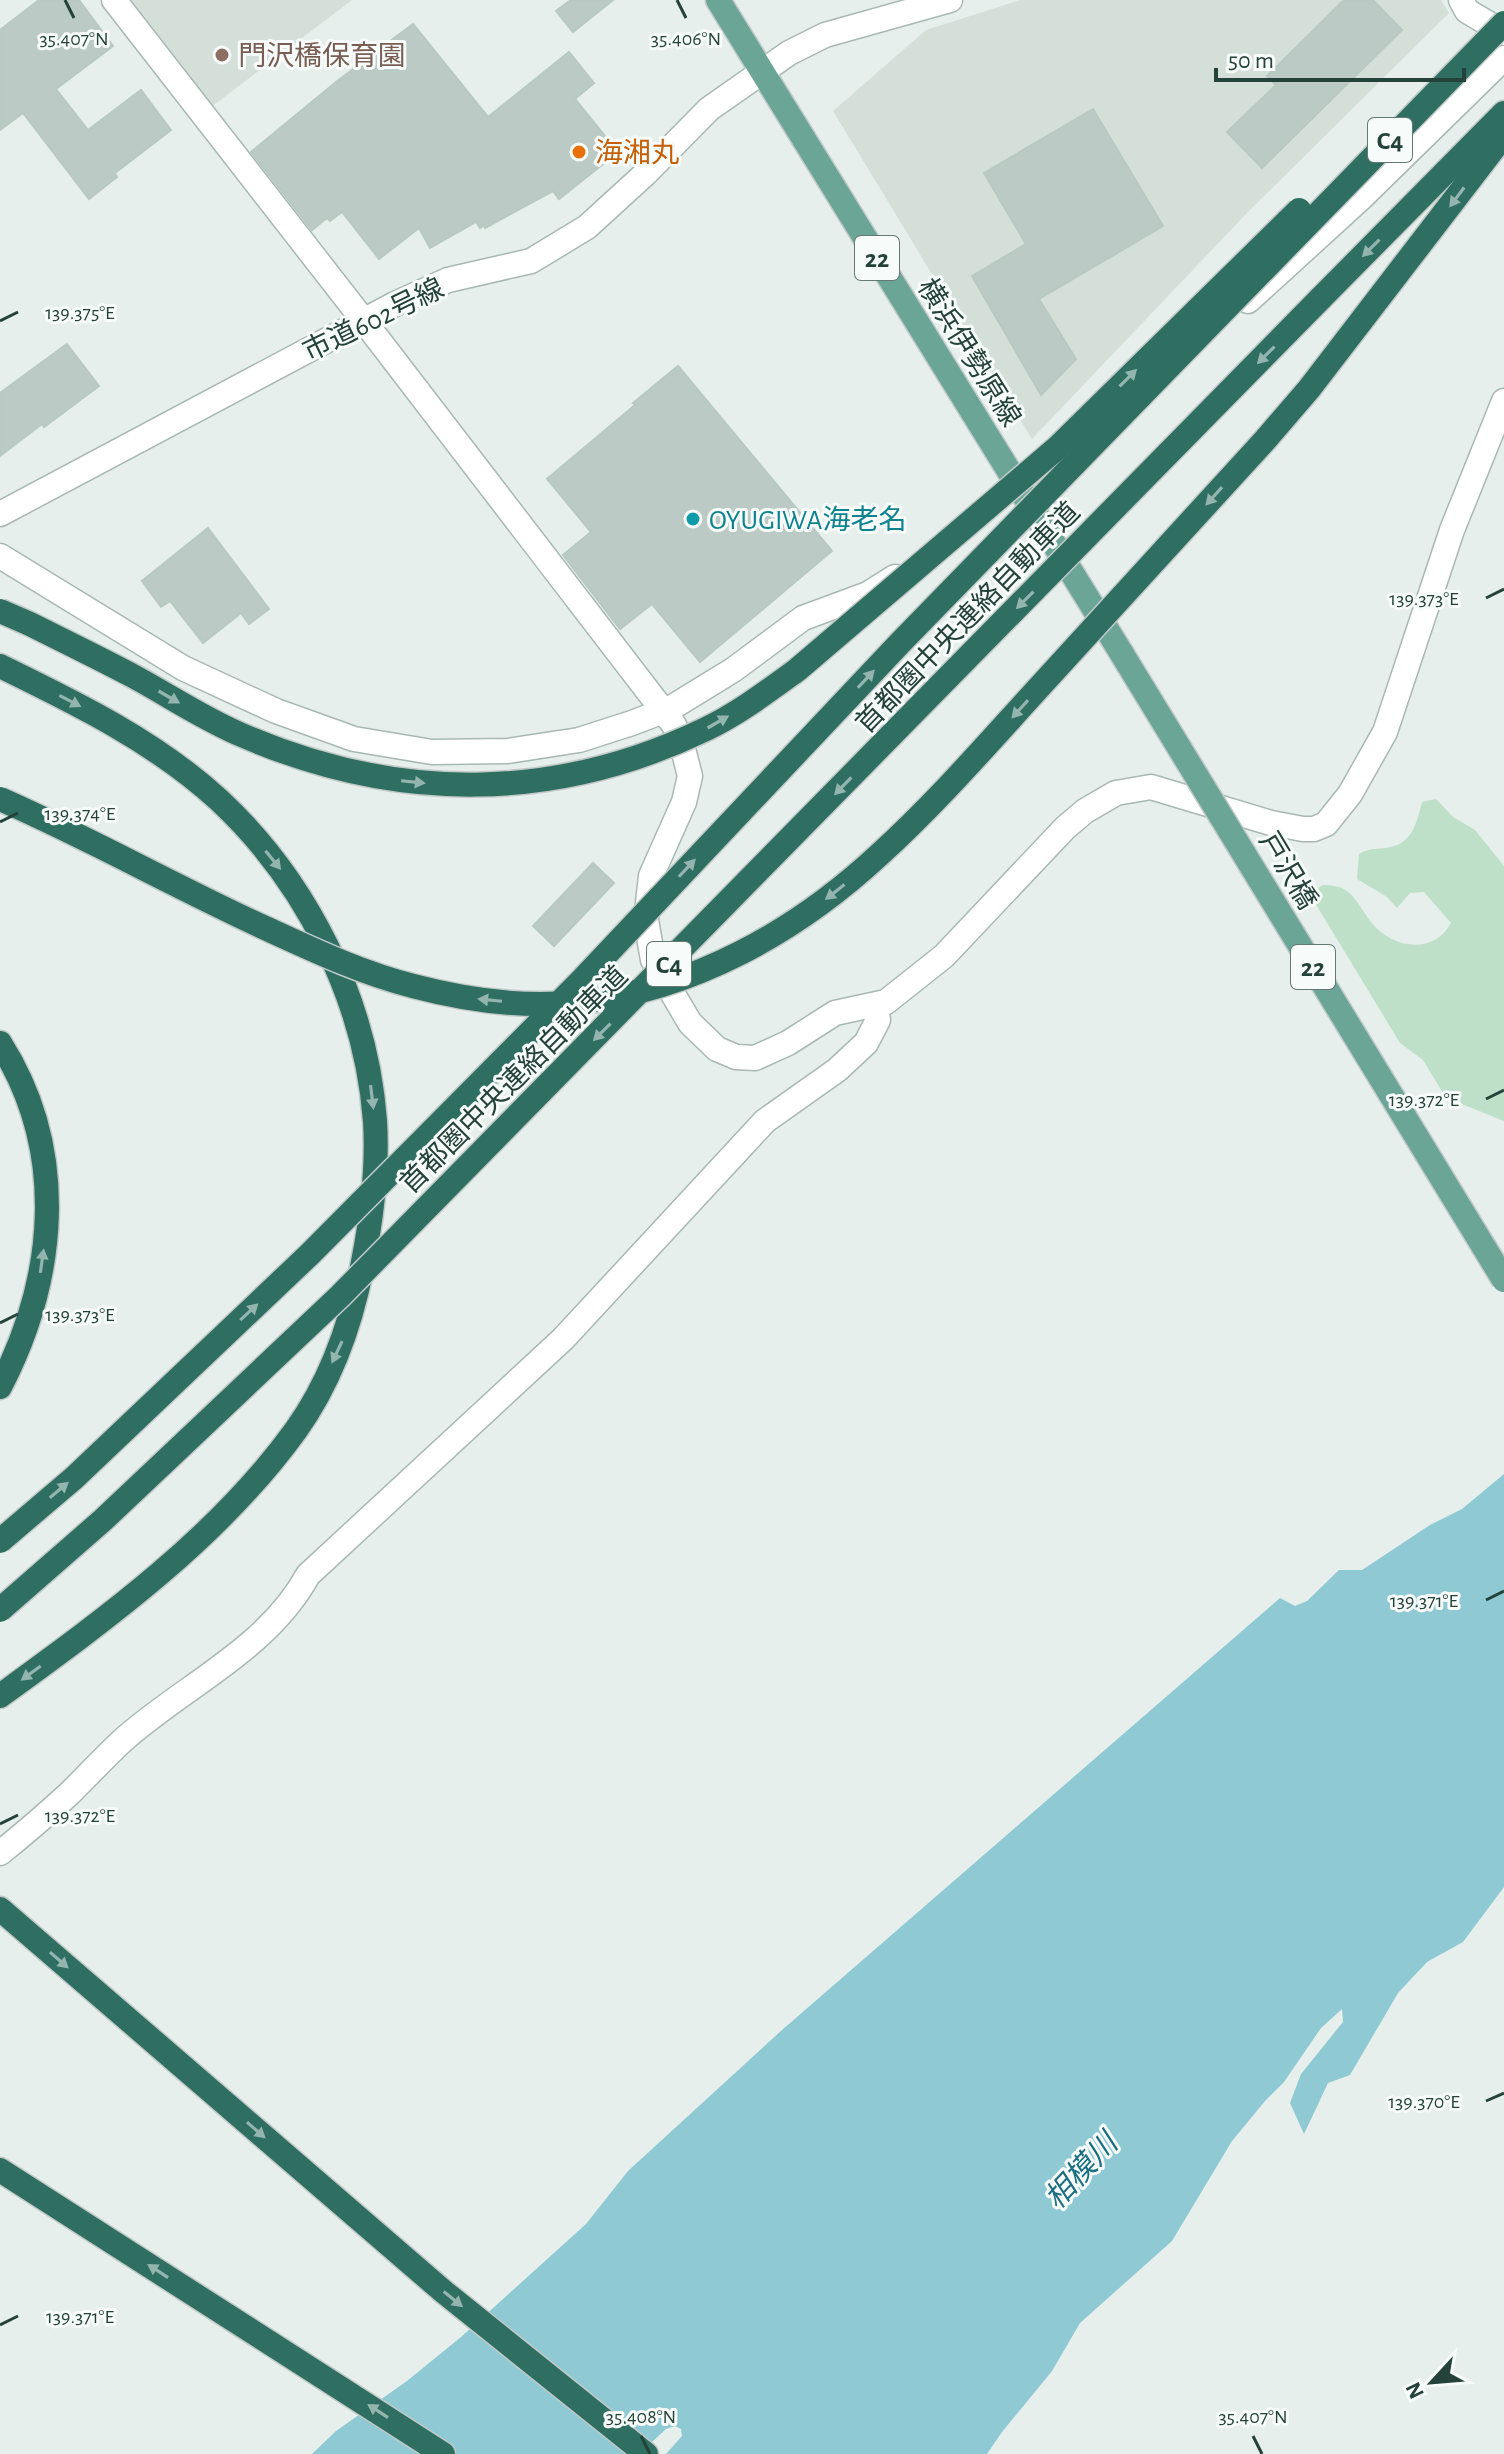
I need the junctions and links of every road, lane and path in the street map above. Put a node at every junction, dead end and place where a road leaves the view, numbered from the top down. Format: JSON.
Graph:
{"nodes":[{"id":1,"x":114,"y":0,"type":"edge"},
{"id":2,"x":718,"y":0,"type":"edge"},
{"id":3,"x":950,"y":0,"type":"edge"},
{"id":4,"x":1461,"y":0,"type":"edge"},
{"id":5,"x":1504,"y":21,"type":"edge"},
{"id":6,"x":1504,"y":33,"type":"edge"},
{"id":7,"x":1504,"y":58,"type":"edge"},
{"id":8,"x":761,"y":72,"type":"junction"},
{"id":9,"x":1504,"y":113,"type":"edge"},
{"id":10,"x":1504,"y":135,"type":"edge"},
{"id":11,"x":364,"y":321,"type":"junction"},
{"id":12,"x":1504,"y":401,"type":"edge"},
{"id":13,"x":1020,"y":491,"type":"junction"},
{"id":14,"x":0,"y":514,"type":"edge"},
{"id":15,"x":0,"y":556,"type":"edge"},
{"id":16,"x":0,"y":611,"type":"edge"},
{"id":17,"x":1122,"y":654,"type":"joint"},
{"id":18,"x":0,"y":666,"type":"edge"},
{"id":19,"x":661,"y":712,"type":"junction"},
{"id":20,"x":0,"y":799,"type":"edge"},
{"id":21,"x":876,"y":1006,"type":"junction"},
{"id":22,"x":0,"y":1043,"type":"edge"},
{"id":23,"x":1504,"y":1280,"type":"edge"},
{"id":24,"x":0,"y":1387,"type":"edge"},
{"id":25,"x":0,"y":1541,"type":"edge"},
{"id":26,"x":0,"y":1610,"type":"edge"},
{"id":27,"x":0,"y":1696,"type":"edge"},
{"id":28,"x":0,"y":1853,"type":"edge"},
{"id":29,"x":0,"y":1909,"type":"edge"},
{"id":30,"x":0,"y":2170,"type":"edge"},
{"id":31,"x":443,"y":2454,"type":"edge"},
{"id":32,"x":646,"y":2454,"type":"edge"}],
"edges":[{"from":1,"to":11,"type":"street"},
{"from":2,"to":8,"type":"main road","name":"横浜伊勢原線","number":"22"},
{"from":3,"to":8,"type":"street","name":"市道602号線"},
{"from":4,"to":6,"type":"street"},
{"from":16,"to":5,"type":"highway","one_way":true,"bridge":true},
{"from":25,"to":5,"type":"highway","name":"首都圏中央連絡自動車道","number":"C4","one_way":true,"bridge":true},
{"from":7,"to":13,"type":"street"},
{"from":8,"to":11,"type":"street","name":"市道602号線"},
{"from":8,"to":13,"type":"main road","name":"横浜伊勢原線","number":"22"},
{"from":9,"to":26,"type":"highway","name":"首都圏中央連絡自動車道","number":"C4","one_way":true,"bridge":true},
{"from":10,"to":20,"type":"highway","one_way":true,"bridge":true},
{"from":11,"to":14,"type":"street","name":"市道602号線"},
{"from":11,"to":19,"type":"street"},
{"from":12,"to":21,"type":"street"},
{"from":13,"to":17,"type":"main road","name":"横浜伊勢原線","number":"22"},
{"from":13,"to":19,"type":"street"},
{"from":15,"to":19,"type":"street"},
{"from":17,"to":23,"type":"main road","name":"戸沢橋","number":"22","bridge":true},
{"from":18,"to":27,"type":"highway","one_way":true,"bridge":true},
{"from":19,"to":21,"type":"street"},
{"from":21,"to":28,"type":"street"},
{"from":24,"to":22,"type":"highway","one_way":true},
{"from":29,"to":32,"type":"highway","one_way":true},
{"from":31,"to":30,"type":"highway","one_way":true}]}
